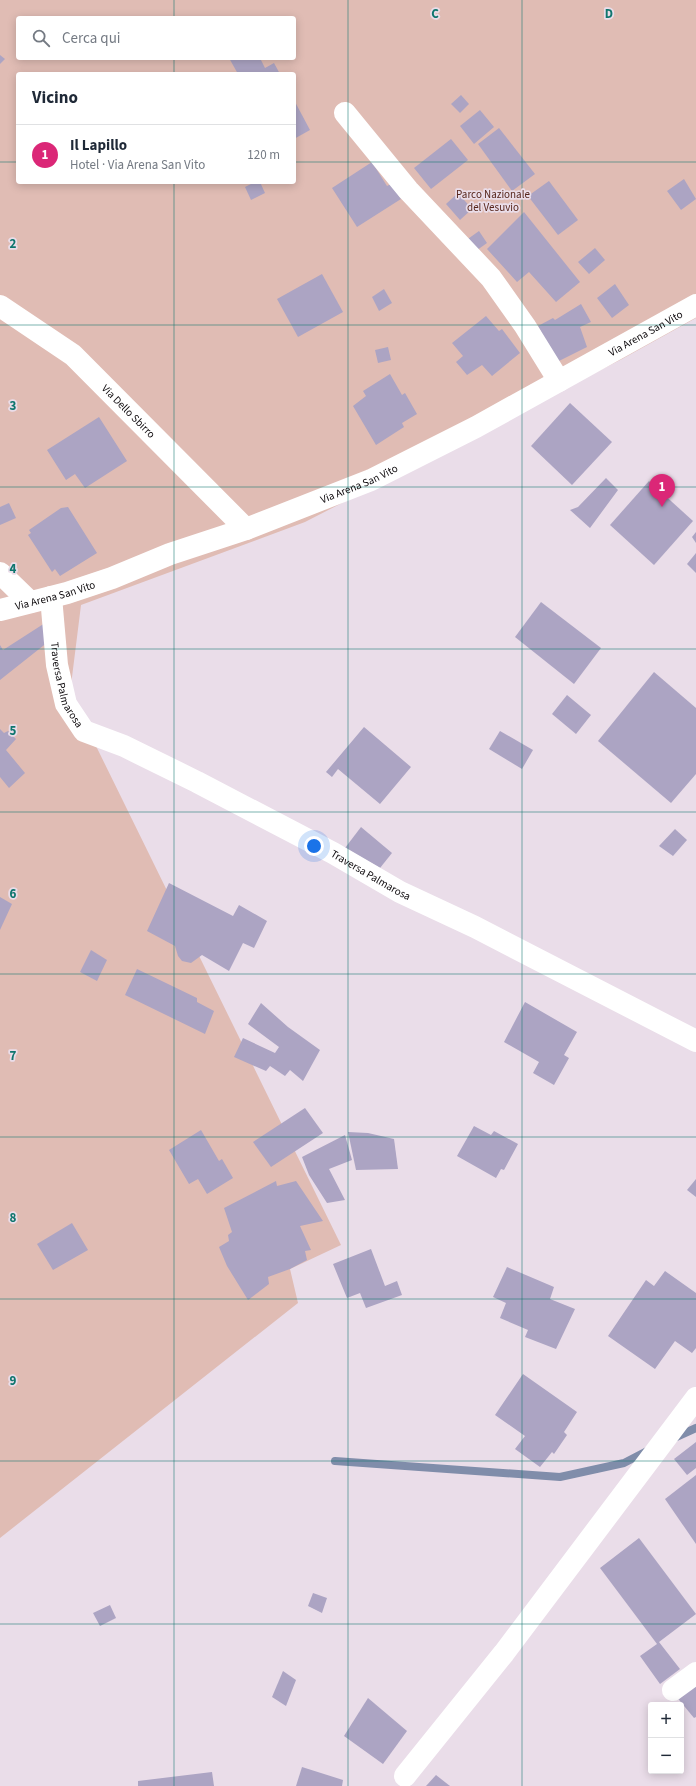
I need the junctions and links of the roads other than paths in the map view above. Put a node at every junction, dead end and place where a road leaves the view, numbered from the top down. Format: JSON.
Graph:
{"nodes":[{"id":1,"x":345,"y":113,"type":"dead end"},
{"id":2,"x":696,"y":305,"type":"edge"},
{"id":3,"x":0,"y":306,"type":"edge"},
{"id":4,"x":559,"y":381,"type":"junction"},
{"id":5,"x":246,"y":529,"type":"junction"},
{"id":6,"x":0,"y":573,"type":"edge"},
{"id":7,"x":51,"y":597,"type":"junction"},
{"id":8,"x":30,"y":602,"type":"junction"},
{"id":9,"x":0,"y":610,"type":"edge"},
{"id":10,"x":696,"y":1041,"type":"edge"},
{"id":11,"x":696,"y":1398,"type":"edge"},
{"id":12,"x":696,"y":1673,"type":"edge"},
{"id":13,"x":673,"y":1690,"type":"dead end"},
{"id":14,"x":405,"y":1776,"type":"dead end"}],
"edges":[{"from":1,"to":4,"type":"street"},
{"from":2,"to":4,"type":"street","name":"Via Arena San Vito"},
{"from":3,"to":5,"type":"street","name":"Via Dello Sbirro"},
{"from":4,"to":5,"type":"street","name":"Via Arena San Vito"},
{"from":5,"to":7,"type":"street","name":"Via Arena San Vito"},
{"from":6,"to":8,"type":"street"},
{"from":7,"to":8,"type":"street","name":"Via Arena San Vito"},
{"from":7,"to":10,"type":"street","name":"Traversa Palmarosa"},
{"from":8,"to":9,"type":"street","name":"Via Arena San Vito"},
{"from":11,"to":14,"type":"street"},
{"from":12,"to":13,"type":"street"}]}
